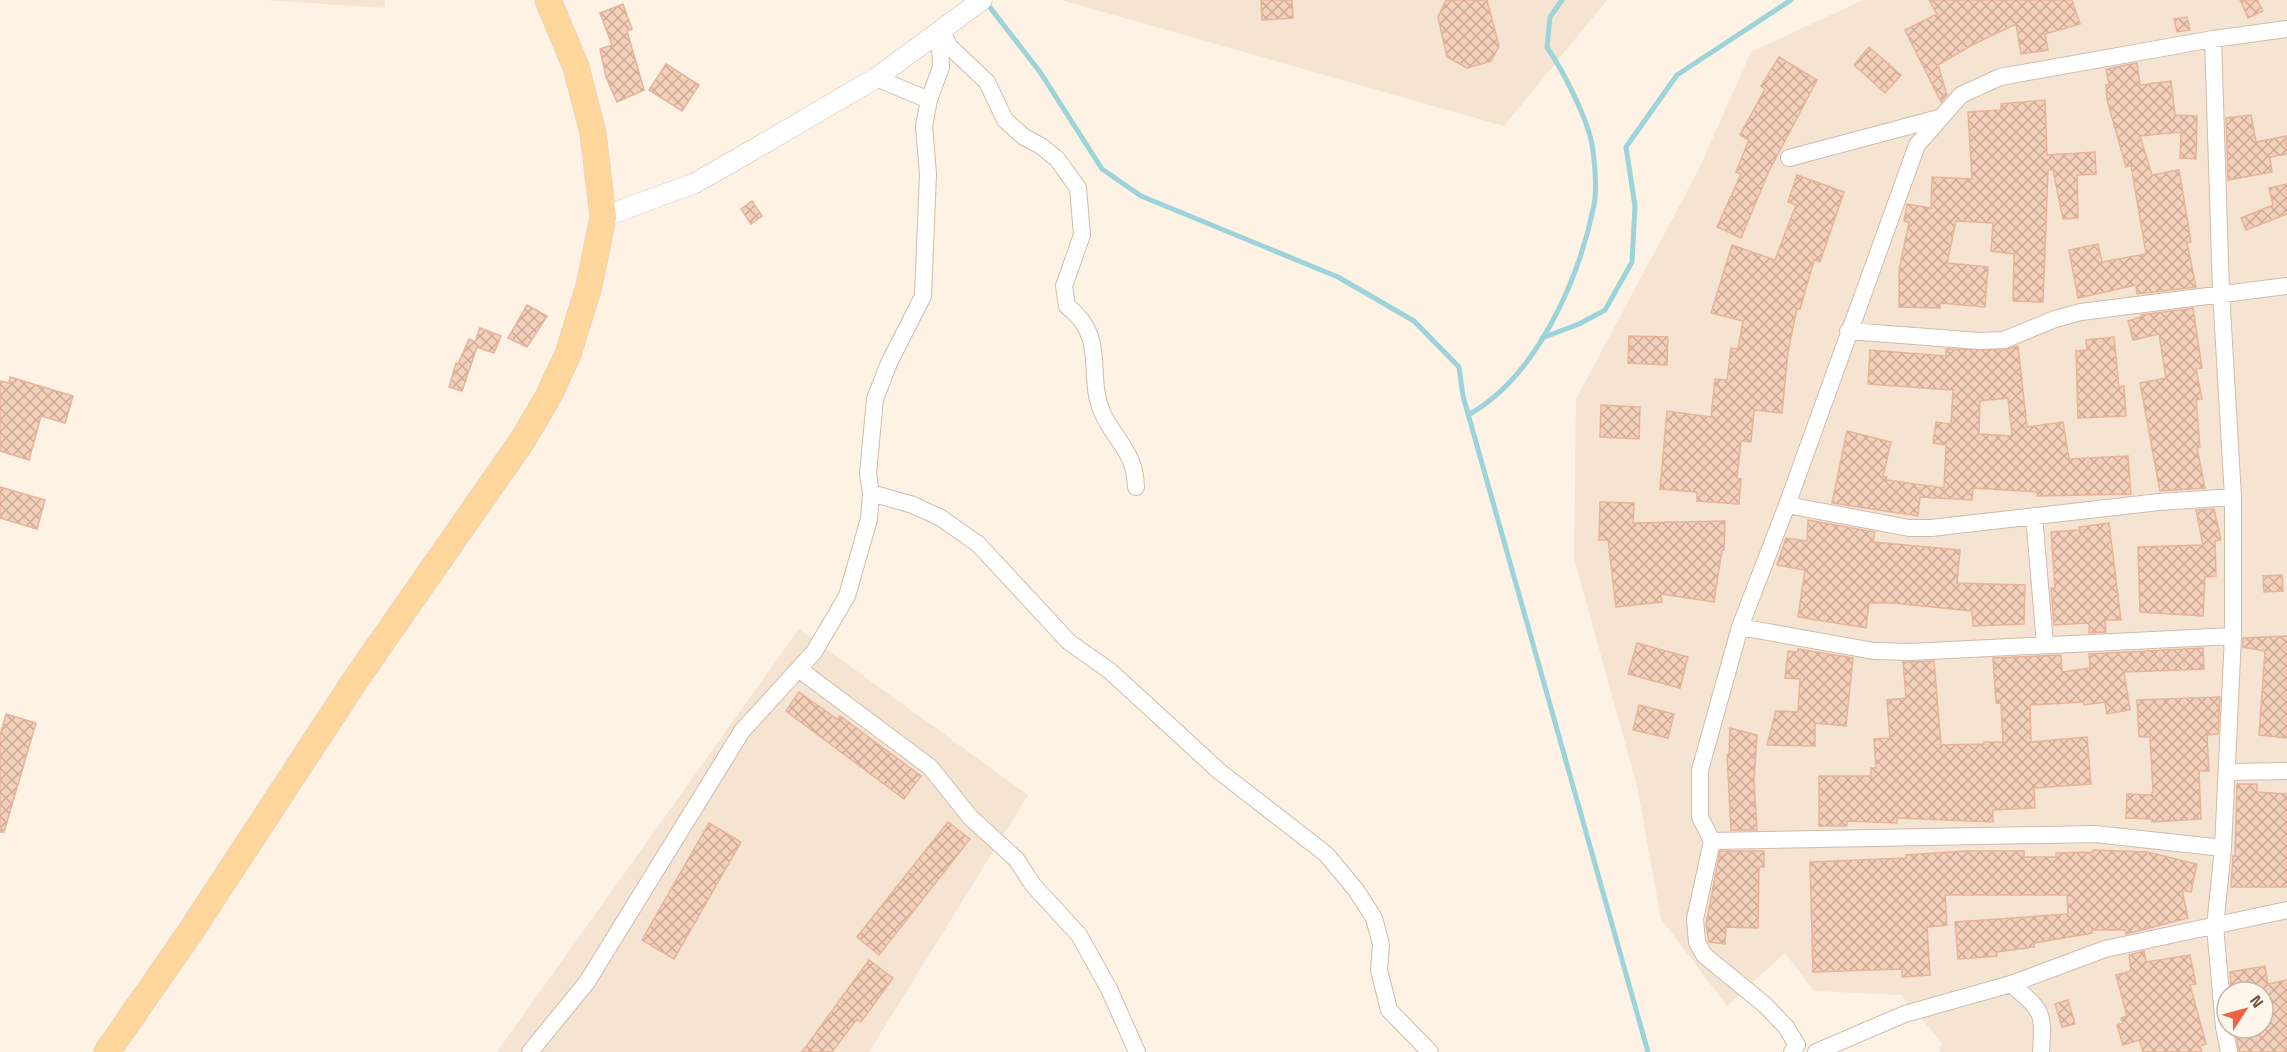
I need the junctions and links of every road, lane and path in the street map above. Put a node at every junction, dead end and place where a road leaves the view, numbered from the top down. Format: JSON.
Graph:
{"nodes":[{"id":1,"x":548,"y":0,"type":"edge"},
{"id":2,"x":978,"y":4,"type":"edge"},
{"id":3,"x":2287,"y":29,"type":"edge"},
{"id":4,"x":936,"y":36,"type":"junction"},
{"id":5,"x":2212,"y":39,"type":"junction"},
{"id":6,"x":876,"y":78,"type":"junction"},
{"id":7,"x":928,"y":100,"type":"junction"},
{"id":8,"x":1939,"y":118,"type":"junction"},
{"id":9,"x":1789,"y":158,"type":"dead end"},
{"id":10,"x":603,"y":217,"type":"junction"},
{"id":11,"x":2287,"y":286,"type":"edge"},
{"id":12,"x":2221,"y":292,"type":"junction"},
{"id":13,"x":1848,"y":331,"type":"junction"},
{"id":14,"x":1136,"y":487,"type":"dead end"},
{"id":15,"x":871,"y":493,"type":"junction"},
{"id":16,"x":2233,"y":497,"type":"junction"},
{"id":17,"x":1786,"y":505,"type":"junction"},
{"id":18,"x":2034,"y":516,"type":"junction"},
{"id":19,"x":1740,"y":627,"type":"junction"},
{"id":20,"x":2234,"y":636,"type":"junction"},
{"id":21,"x":2045,"y":644,"type":"junction"},
{"id":22,"x":800,"y":670,"type":"junction"},
{"id":23,"x":2287,"y":771,"type":"edge"},
{"id":24,"x":2227,"y":772,"type":"junction"},
{"id":25,"x":1712,"y":841,"type":"junction"},
{"id":26,"x":2223,"y":848,"type":"junction"},
{"id":27,"x":2287,"y":910,"type":"edge"},
{"id":28,"x":2215,"y":927,"type":"junction"},
{"id":29,"x":2011,"y":984,"type":"junction"},
{"id":30,"x":108,"y":1052,"type":"edge"},
{"id":31,"x":530,"y":1052,"type":"edge"},
{"id":32,"x":1137,"y":1052,"type":"edge"},
{"id":33,"x":1430,"y":1052,"type":"edge"},
{"id":34,"x":1792,"y":1052,"type":"edge"},
{"id":35,"x":1816,"y":1052,"type":"edge"},
{"id":36,"x":2041,"y":1052,"type":"edge"},
{"id":37,"x":2229,"y":1052,"type":"edge"}],
"edges":[{"from":1,"to":10,"type":"main road"},
{"from":2,"to":4,"type":"street"},
{"from":3,"to":5,"type":"street"},
{"from":4,"to":6,"type":"street"},
{"from":4,"to":7,"type":"street"},
{"from":4,"to":14,"type":"street"},
{"from":5,"to":8,"type":"street"},
{"from":5,"to":12,"type":"street"},
{"from":6,"to":7,"type":"street"},
{"from":6,"to":10,"type":"street"},
{"from":7,"to":15,"type":"street"},
{"from":8,"to":9,"type":"street"},
{"from":8,"to":13,"type":"street"},
{"from":10,"to":30,"type":"main road"},
{"from":11,"to":12,"type":"street"},
{"from":12,"to":13,"type":"street"},
{"from":12,"to":16,"type":"street"},
{"from":13,"to":17,"type":"street"},
{"from":15,"to":22,"type":"street"},
{"from":15,"to":33,"type":"street"},
{"from":16,"to":18,"type":"street"},
{"from":16,"to":20,"type":"street"},
{"from":17,"to":18,"type":"street"},
{"from":17,"to":19,"type":"street"},
{"from":18,"to":21,"type":"street"},
{"from":19,"to":21,"type":"street"},
{"from":19,"to":25,"type":"street"},
{"from":20,"to":21,"type":"street"},
{"from":20,"to":24,"type":"street"},
{"from":22,"to":31,"type":"street"},
{"from":22,"to":32,"type":"street"},
{"from":23,"to":24,"type":"street"},
{"from":24,"to":26,"type":"street"},
{"from":25,"to":26,"type":"street"},
{"from":25,"to":34,"type":"street"},
{"from":26,"to":28,"type":"street"},
{"from":27,"to":28,"type":"street"},
{"from":28,"to":29,"type":"street"},
{"from":28,"to":37,"type":"street"},
{"from":29,"to":35,"type":"street"},
{"from":29,"to":36,"type":"street"}]}
